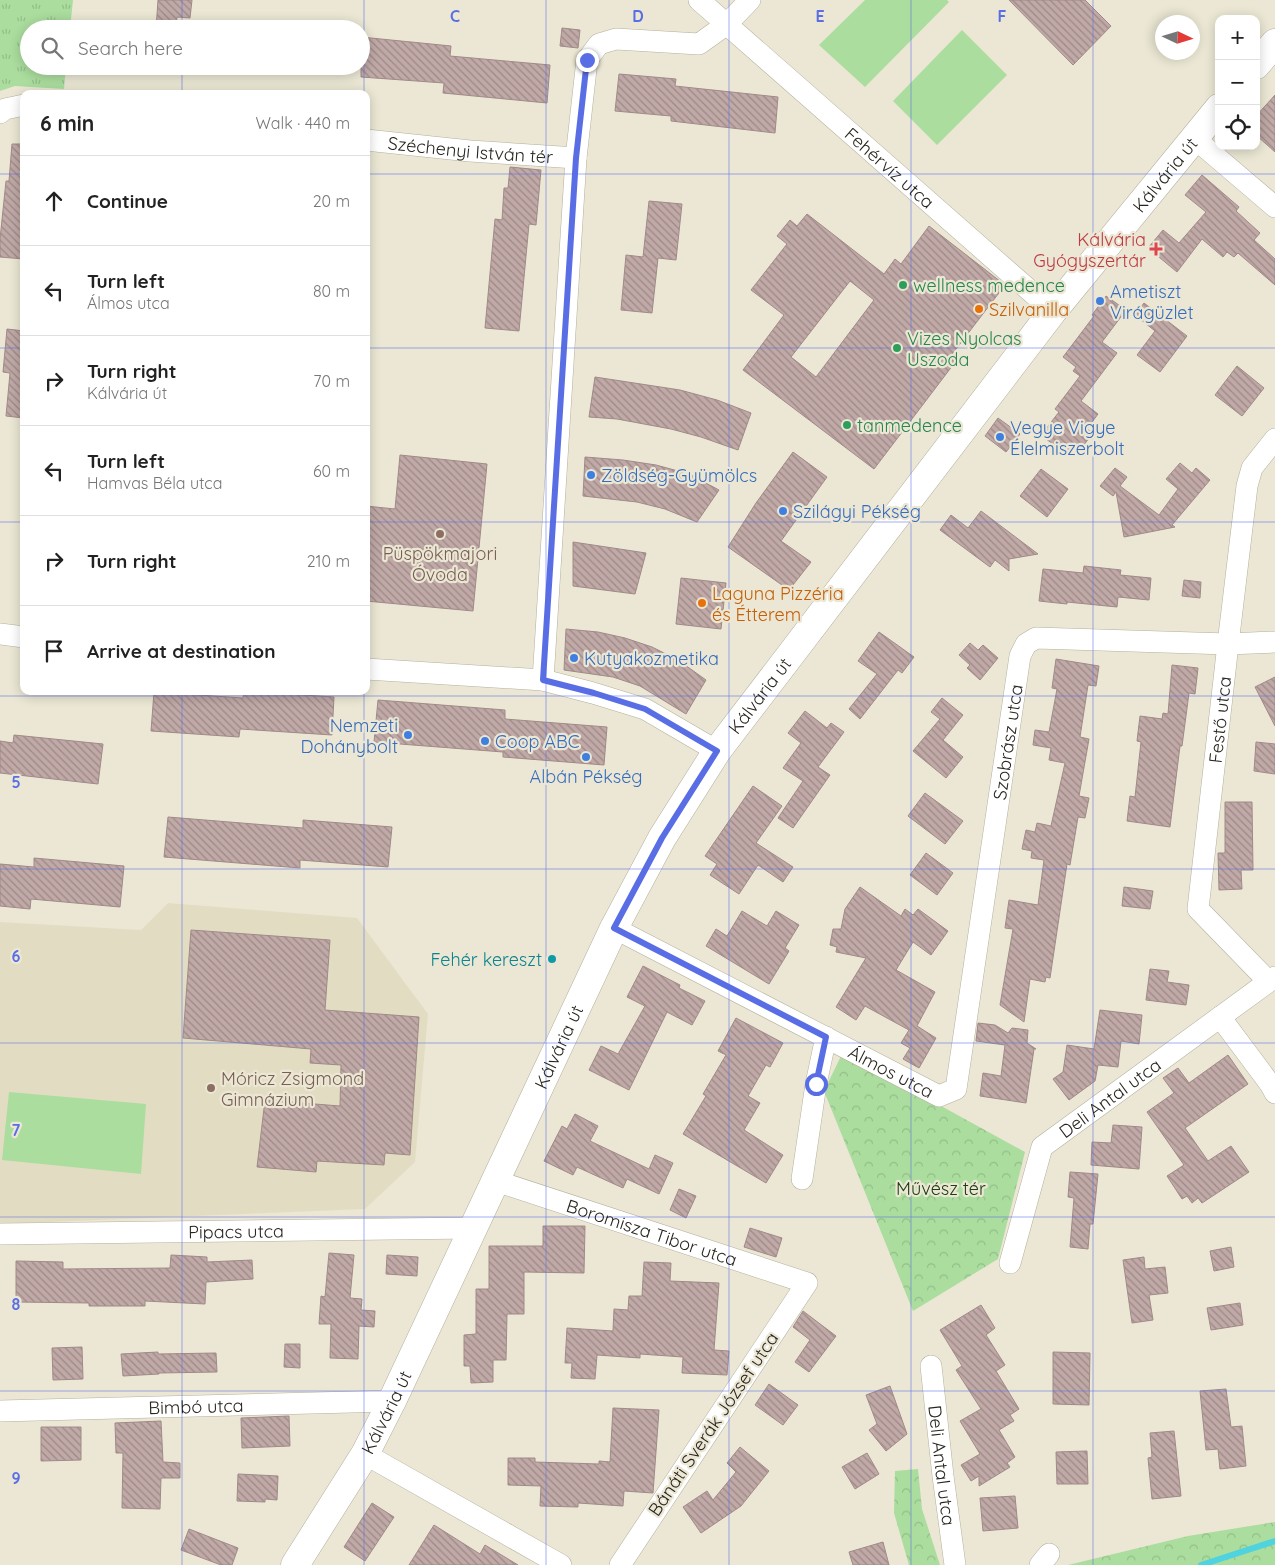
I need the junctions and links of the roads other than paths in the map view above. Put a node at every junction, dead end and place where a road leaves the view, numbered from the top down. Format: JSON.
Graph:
{"nodes":[{"id":1,"x":699,"y":0,"type":"edge"},
{"id":2,"x":750,"y":0,"type":"edge"},
{"id":3,"x":727,"y":24,"type":"junction"},
{"id":4,"x":1275,"y":43,"type":"edge"},
{"id":5,"x":1260,"y":60,"type":"edge"},
{"id":6,"x":20,"y":106,"type":"edge"},
{"id":7,"x":1215,"y":112,"type":"edge"},
{"id":8,"x":0,"y":113,"type":"edge"},
{"id":9,"x":1193,"y":137,"type":"junction"},
{"id":10,"x":370,"y":140,"type":"edge"},
{"id":11,"x":576,"y":158,"type":"junction"},
{"id":12,"x":1275,"y":207,"type":"edge"},
{"id":13,"x":1053,"y":311,"type":"junction"},
{"id":14,"x":1275,"y":439,"type":"edge"},
{"id":15,"x":0,"y":634,"type":"edge"},
{"id":16,"x":20,"y":636,"type":"edge"},
{"id":17,"x":1275,"y":642,"type":"edge"},
{"id":18,"x":1228,"y":644,"type":"junction"},
{"id":19,"x":370,"y":669,"type":"edge"},
{"id":20,"x":543,"y":680,"type":"junction"},
{"id":21,"x":717,"y":751,"type":"junction"},
{"id":22,"x":614,"y":928,"type":"junction"},
{"id":23,"x":1272,"y":979,"type":"edge"},
{"id":24,"x":1220,"y":1017,"type":"junction"},
{"id":25,"x":826,"y":1037,"type":"junction"},
{"id":26,"x":956,"y":1089,"type":"joint"},
{"id":27,"x":1275,"y":1093,"type":"edge"},
{"id":28,"x":496,"y":1180,"type":"junction"},
{"id":29,"x":802,"y":1180,"type":"dead end"},
{"id":30,"x":473,"y":1228,"type":"junction"},
{"id":31,"x":0,"y":1234,"type":"edge"},
{"id":32,"x":1010,"y":1263,"type":"dead end"},
{"id":33,"x":807,"y":1283,"type":"joint"},
{"id":34,"x":932,"y":1366,"type":"dead end"},
{"id":35,"x":392,"y":1401,"type":"junction"},
{"id":36,"x":0,"y":1411,"type":"edge"},
{"id":37,"x":365,"y":1454,"type":"junction"},
{"id":38,"x":295,"y":1565,"type":"edge"},
{"id":39,"x":560,"y":1565,"type":"edge"},
{"id":40,"x":620,"y":1565,"type":"edge"},
{"id":41,"x":956,"y":1565,"type":"edge"}],
"edges":[{"from":1,"to":3,"type":"street","name":"Fehérvíz utca"},
{"from":2,"to":3,"type":"street"},
{"from":3,"to":11,"type":"street"},
{"from":3,"to":13,"type":"street","name":"Fehérvíz utca"},
{"from":4,"to":5,"type":"street"},
{"from":6,"to":8,"type":"street"},
{"from":7,"to":9,"type":"street","name":"Kálvária út"},
{"from":9,"to":12,"type":"street"},
{"from":9,"to":13,"type":"street","name":"Kálvária út"},
{"from":10,"to":11,"type":"street","name":"Széchenyi István tér"},
{"from":11,"to":20,"type":"street"},
{"from":13,"to":21,"type":"street","name":"Kálvária út"},
{"from":14,"to":18,"type":"street","name":"Festő utca"},
{"from":15,"to":16,"type":"street"},
{"from":17,"to":18,"type":"street","name":"Szobrász utca"},
{"from":18,"to":23,"type":"street","name":"Festő utca"},
{"from":18,"to":26,"type":"street","name":"Szobrász utca"},
{"from":19,"to":20,"type":"street"},
{"from":20,"to":21,"type":"street"},
{"from":21,"to":22,"type":"street","name":"Kálvária út"},
{"from":22,"to":25,"type":"street","name":"Álmos utca"},
{"from":22,"to":28,"type":"street","name":"Kálvária út"},
{"from":23,"to":24,"type":"street","name":"Deli Antal utca"},
{"from":24,"to":27,"type":"street"},
{"from":24,"to":32,"type":"street","name":"Deli Antal utca"},
{"from":25,"to":26,"type":"street","name":"Álmos utca"},
{"from":25,"to":29,"type":"street"},
{"from":28,"to":30,"type":"street","name":"Kálvária út"},
{"from":28,"to":33,"type":"street","name":"Boromisza Tibor utca"},
{"from":30,"to":31,"type":"street","name":"Pipacs utca"},
{"from":30,"to":35,"type":"street","name":"Kálvária út"},
{"from":33,"to":40,"type":"street","name":"Bánáti Sverák József utca"},
{"from":34,"to":41,"type":"street","name":"Deli Antal utca"},
{"from":35,"to":36,"type":"street","name":"Bimbó utca"},
{"from":35,"to":37,"type":"street","name":"Kálvária út"},
{"from":37,"to":38,"type":"street","name":"Kálvária út"},
{"from":37,"to":39,"type":"street"}]}
